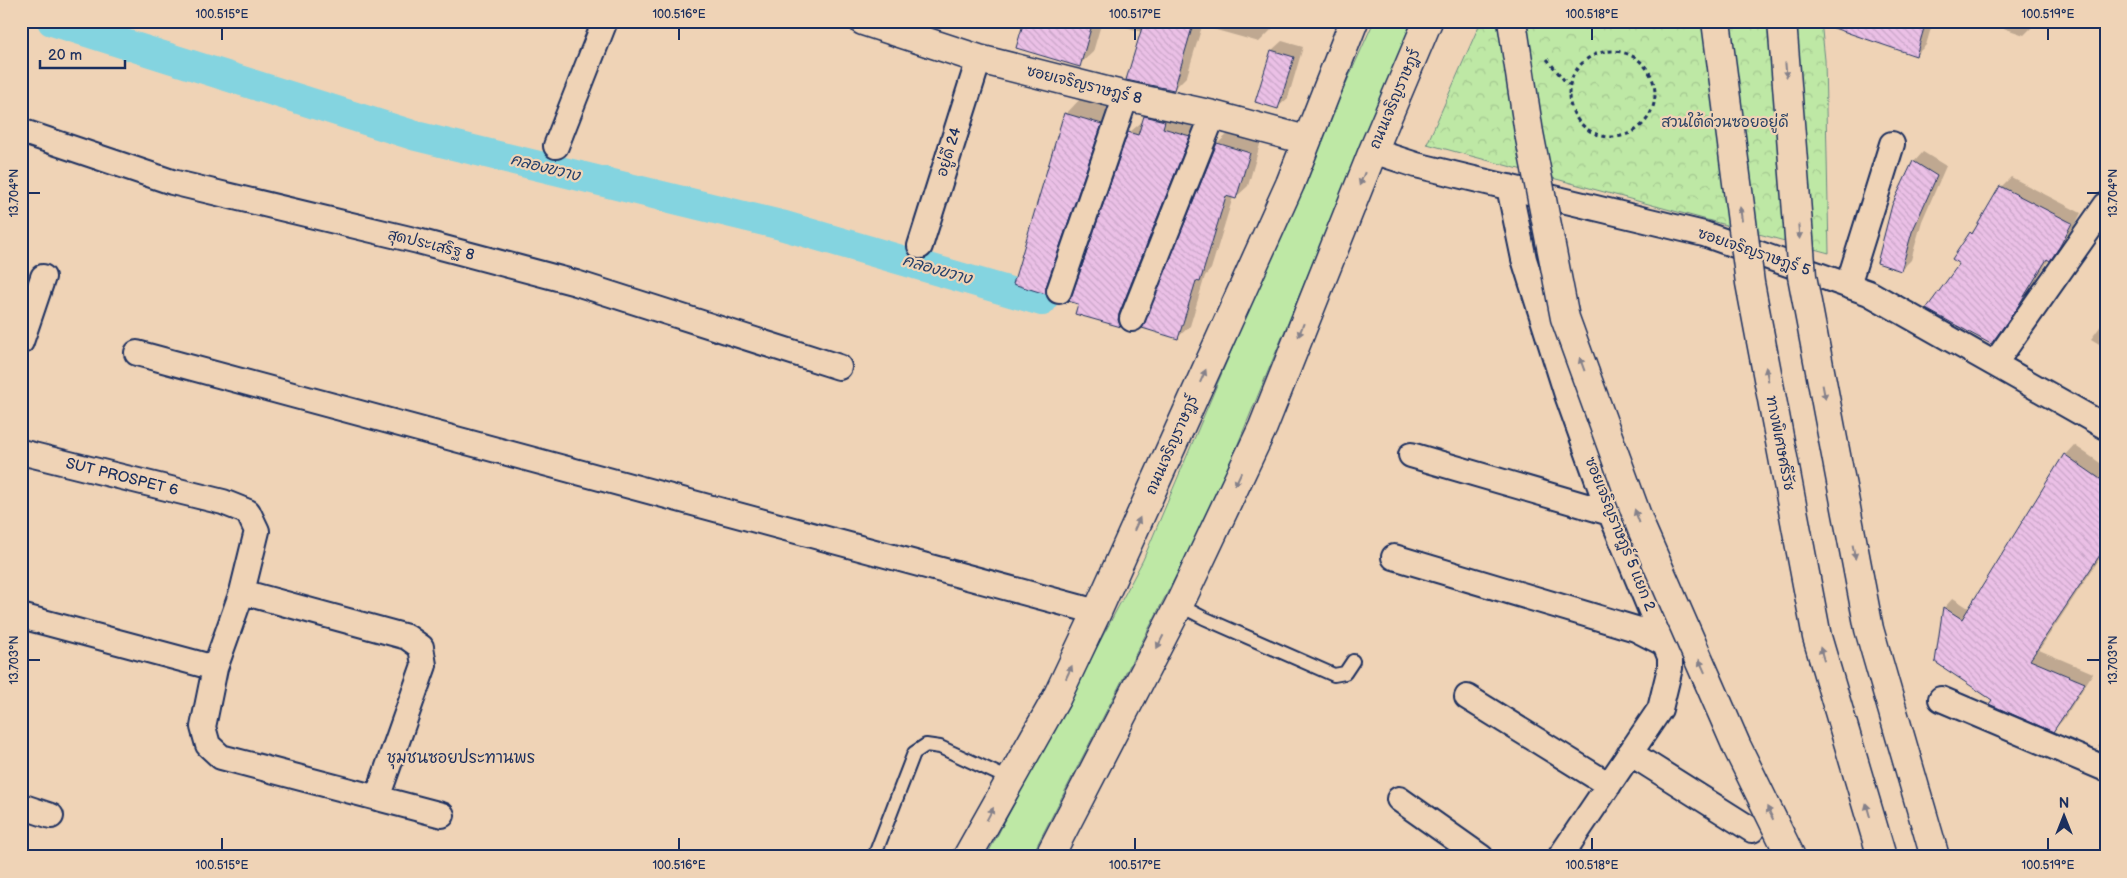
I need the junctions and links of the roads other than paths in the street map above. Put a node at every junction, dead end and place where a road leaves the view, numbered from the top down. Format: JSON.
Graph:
{"nodes":[{"id":1,"x":605,"y":21,"type":"edge"},
{"id":2,"x":863,"y":21,"type":"edge"},
{"id":3,"x":1354,"y":21,"type":"edge"},
{"id":4,"x":1428,"y":21,"type":"edge"},
{"id":5,"x":1512,"y":21,"type":"edge"},
{"id":6,"x":1716,"y":21,"type":"edge"},
{"id":7,"x":1782,"y":21,"type":"edge"},
{"id":8,"x":979,"y":59,"type":"junction"},
{"id":9,"x":1126,"y":96,"type":"junction"},
{"id":10,"x":1213,"y":115,"type":"junction"},
{"id":11,"x":21,"y":131,"type":"edge"},
{"id":12,"x":1306,"y":140,"type":"junction"},
{"id":13,"x":1892,"y":144,"type":"dead end"},
{"id":14,"x":556,"y":146,"type":"dead end"},
{"id":15,"x":1373,"y":151,"type":"junction"},
{"id":16,"x":1509,"y":187,"type":"junction"},
{"id":17,"x":2106,"y":204,"type":"edge"},
{"id":18,"x":920,"y":246,"type":"dead end"},
{"id":19,"x":43,"y":277,"type":"dead end"},
{"id":20,"x":1848,"y":285,"type":"junction"},
{"id":21,"x":1059,"y":291,"type":"dead end"},
{"id":22,"x":1132,"y":319,"type":"dead end"},
{"id":23,"x":21,"y":342,"type":"edge"},
{"id":24,"x":137,"y":353,"type":"dead end"},
{"id":25,"x":1995,"y":363,"type":"junction"},
{"id":26,"x":838,"y":367,"type":"dead end"},
{"id":27,"x":2106,"y":426,"type":"edge"},
{"id":28,"x":21,"y":452,"type":"edge"},
{"id":29,"x":1411,"y":455,"type":"dead end"},
{"id":30,"x":1610,"y":514,"type":"junction"},
{"id":31,"x":1394,"y":557,"type":"dead end"},
{"id":32,"x":242,"y":592,"type":"junction"},
{"id":33,"x":1179,"y":605,"type":"junction"},
{"id":34,"x":1097,"y":612,"type":"junction"},
{"id":35,"x":21,"y":616,"type":"edge"},
{"id":36,"x":1665,"y":644,"type":"junction"},
{"id":37,"x":1353,"y":661,"type":"dead end"},
{"id":38,"x":215,"y":668,"type":"junction"},
{"id":39,"x":1467,"y":697,"type":"dead end"},
{"id":40,"x":1941,"y":699,"type":"dead end"},
{"id":41,"x":1630,"y":753,"type":"junction"},
{"id":42,"x":2106,"y":769,"type":"edge"},
{"id":43,"x":1009,"y":779,"type":"junction"},
{"id":44,"x":1609,"y":785,"type":"junction"},
{"id":45,"x":377,"y":798,"type":"junction"},
{"id":46,"x":1399,"y":799,"type":"dead end"},
{"id":47,"x":21,"y":806,"type":"edge"},
{"id":48,"x":442,"y":815,"type":"dead end"},
{"id":49,"x":51,"y":816,"type":"dead end"},
{"id":50,"x":1752,"y":830,"type":"dead end"},
{"id":51,"x":874,"y":857,"type":"edge"},
{"id":52,"x":967,"y":857,"type":"edge"},
{"id":53,"x":1049,"y":857,"type":"edge"},
{"id":54,"x":1481,"y":857,"type":"edge"},
{"id":55,"x":1560,"y":857,"type":"edge"},
{"id":56,"x":1791,"y":857,"type":"edge"},
{"id":57,"x":1882,"y":857,"type":"edge"},
{"id":58,"x":1935,"y":857,"type":"edge"}],
"edges":[{"from":1,"to":14,"type":"street"},
{"from":2,"to":8,"type":"main road","name":"ซอยเจริญราษฎร์ 8"},
{"from":3,"to":12,"type":"main road","name":"ถนนเจริญราษฎร์"},
{"from":4,"to":15,"type":"main road","name":"ถนนเจริญราษฎร์"},
{"from":56,"to":5,"type":"main road","one_way":true,"bridge":true},
{"from":57,"to":6,"type":"main road","name":"ทางพิเศษศรีรัช","one_way":true,"bridge":true},
{"from":7,"to":58,"type":"main road","one_way":true,"bridge":true},
{"from":8,"to":9,"type":"main road","name":"ซอยเจริญราษฎร์ 8"},
{"from":8,"to":18,"type":"street","name":"อยู่ดี 24"},
{"from":9,"to":10,"type":"main road","name":"ซอยเจริญราษฎร์ 8"},
{"from":9,"to":21,"type":"street"},
{"from":10,"to":12,"type":"main road","name":"ซอยเจริญราษฎร์ 8"},
{"from":10,"to":22,"type":"street"},
{"from":11,"to":26,"type":"street","name":"สุดประเสริฐ 8"},
{"from":34,"to":12,"type":"main road","name":"ถนนเจริญราษฎร์","one_way":true},
{"from":13,"to":20,"type":"street"},
{"from":15,"to":16,"type":"street","name":"ซอยเจริญราษฎร์ 5"},
{"from":15,"to":33,"type":"main road","name":"ถนนเจริญราษฎร์","one_way":true},
{"from":16,"to":20,"type":"street","name":"ซอยเจริญราษฎร์ 5"},
{"from":16,"to":30,"type":"street","name":"ซอยเจริญราษฎร์ 5 แยก 2"},
{"from":17,"to":25,"type":"street"},
{"from":19,"to":23,"type":"street"},
{"from":20,"to":25,"type":"street","name":"ซอยเจริญราษฎร์ 5"},
{"from":24,"to":34,"type":"street"},
{"from":25,"to":27,"type":"street","name":"ซอยเจริญราษฎร์ 5"},
{"from":28,"to":32,"type":"street","name":"SUT PROSPET 6"},
{"from":29,"to":30,"type":"street"},
{"from":30,"to":36,"type":"street","name":"ซอยเจริญราษฎร์ 5 แยก 2"},
{"from":31,"to":36,"type":"street"},
{"from":32,"to":38,"type":"street","name":"SUT PROSPET 6"},
{"from":32,"to":45,"type":"street"},
{"from":33,"to":37,"type":"lane"},
{"from":33,"to":53,"type":"main road","name":"ถนนเจริญราษฎร์","one_way":true},
{"from":43,"to":34,"type":"main road","name":"ถนนเจริญราษฎร์","one_way":true},
{"from":35,"to":38,"type":"street"},
{"from":36,"to":41,"type":"street","name":"ซอยเจริญราษฎร์ 5 แยก 2"},
{"from":38,"to":45,"type":"street","name":"SUT PROSPET 6"},
{"from":39,"to":44,"type":"street"},
{"from":40,"to":42,"type":"street"},
{"from":41,"to":44,"type":"street","name":"ซอยเจริญราษฎร์ 5 แยก 2"},
{"from":41,"to":50,"type":"street"},
{"from":43,"to":51,"type":"lane"},
{"from":52,"to":43,"type":"main road","name":"ถนนเจริญราษฎร์","one_way":true},
{"from":44,"to":55,"type":"street","name":"ซอยเจริญราษฎร์ 5 แยก 2"},
{"from":45,"to":48,"type":"street","name":"SUT PROSPET 6"},
{"from":46,"to":54,"type":"street"},
{"from":47,"to":49,"type":"street"}]}
